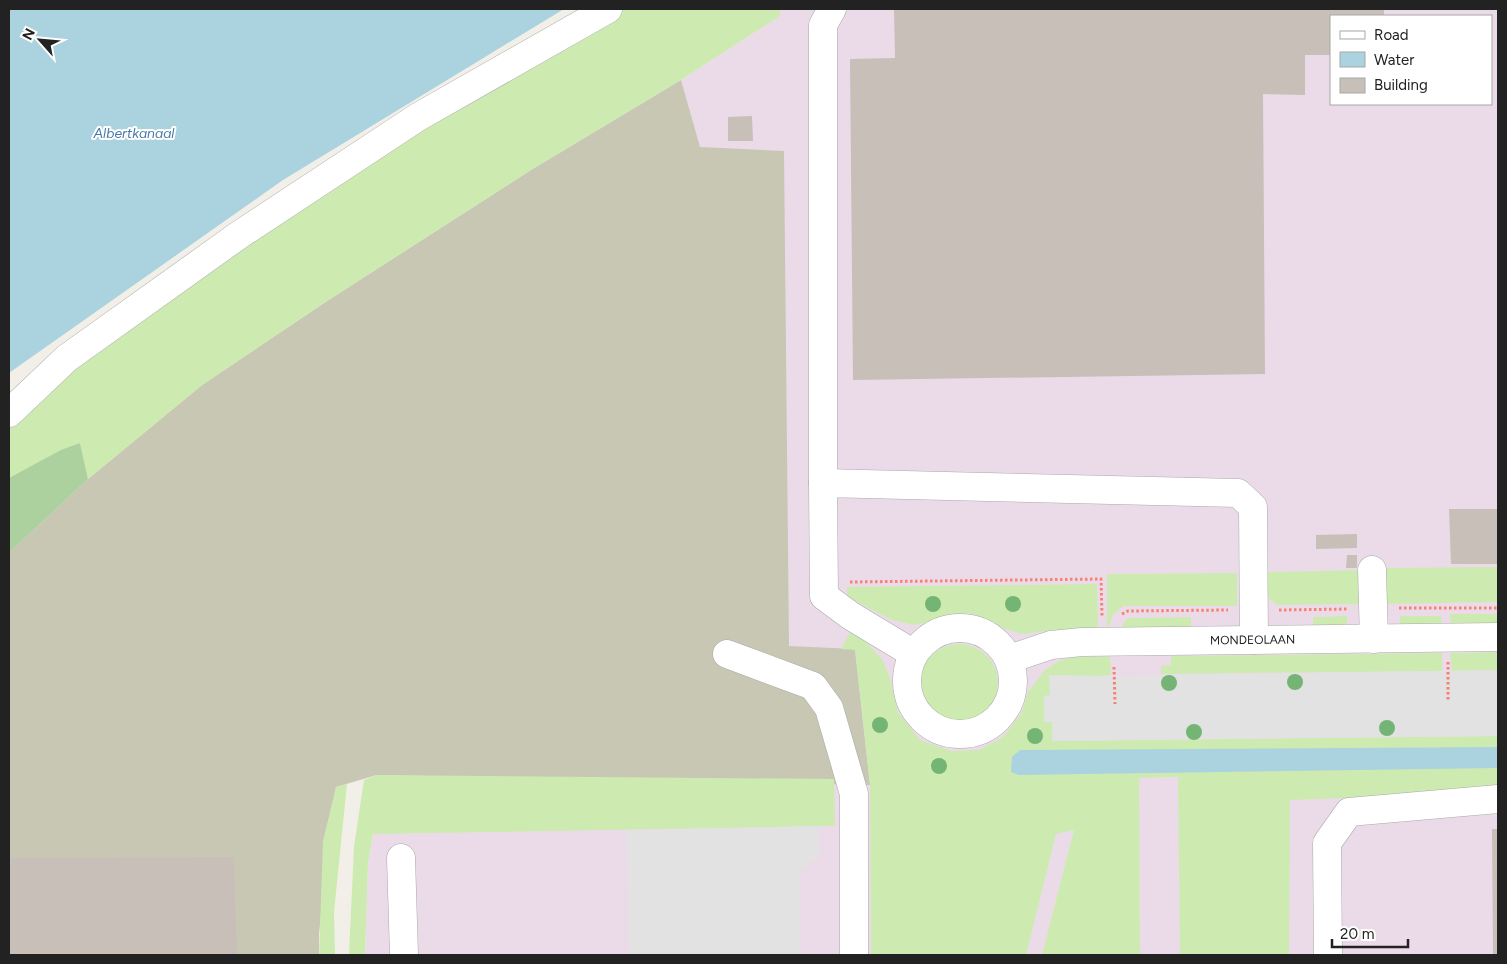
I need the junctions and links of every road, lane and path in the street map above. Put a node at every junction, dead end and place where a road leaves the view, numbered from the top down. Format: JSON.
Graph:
{"nodes":[{"id":1,"x":608,"y":9,"type":"edge"},
{"id":2,"x":832,"y":9,"type":"edge"},
{"id":3,"x":9,"y":412,"type":"edge"},
{"id":4,"x":823,"y":482,"type":"junction"},
{"id":5,"x":1372,"y":570,"type":"dead end"},
{"id":6,"x":823,"y":582,"type":"junction"},
{"id":7,"x":1498,"y":608,"type":"edge"},
{"id":8,"x":1373,"y":609,"type":"junction"},
{"id":9,"x":1254,"y":610,"type":"junction"},
{"id":10,"x":1119,"y":616,"type":"dead end"},
{"id":11,"x":1498,"y":637,"type":"edge"},
{"id":12,"x":1374,"y":639,"type":"junction"},
{"id":13,"x":1254,"y":640,"type":"junction"},
{"id":14,"x":1108,"y":653,"type":"junction"},
{"id":15,"x":727,"y":654,"type":"dead end"},
{"id":16,"x":914,"y":654,"type":"junction"},
{"id":17,"x":1009,"y":660,"type":"junction"},
{"id":18,"x":1448,"y":662,"type":"dead end"},
{"id":19,"x":1448,"y":701,"type":"dead end"},
{"id":20,"x":1115,"y":704,"type":"dead end"},
{"id":21,"x":1498,"y":799,"type":"edge"},
{"id":22,"x":401,"y":858,"type":"dead end"},
{"id":23,"x":404,"y":955,"type":"edge"},
{"id":24,"x":854,"y":955,"type":"edge"},
{"id":25,"x":1328,"y":955,"type":"edge"}],
"edges":[{"from":1,"to":3,"type":"street"},
{"from":2,"to":4,"type":"street"},
{"from":4,"to":6,"type":"street"},
{"from":4,"to":9,"type":"street"},
{"from":5,"to":8,"type":"street"},
{"from":6,"to":14,"type":"path"},
{"from":6,"to":16,"type":"street"},
{"from":7,"to":8,"type":"path"},
{"from":8,"to":9,"type":"path"},
{"from":8,"to":12,"type":"street"},
{"from":9,"to":10,"type":"path"},
{"from":9,"to":13,"type":"street"},
{"from":11,"to":12,"type":"street","name":"MONDEOLAAN"},
{"from":12,"to":13,"type":"street","name":"MONDEOLAAN"},
{"from":13,"to":14,"type":"street","name":"MONDEOLAAN"},
{"from":14,"to":17,"type":"street","name":"MONDEOLAAN"},
{"from":14,"to":20,"type":"path"},
{"from":15,"to":24,"type":"street"},
{"from":16,"to":17,"type":"street"},
{"from":16,"to":17,"type":"street"},
{"from":18,"to":19,"type":"path"},
{"from":21,"to":25,"type":"street"},
{"from":22,"to":23,"type":"street"}]}
